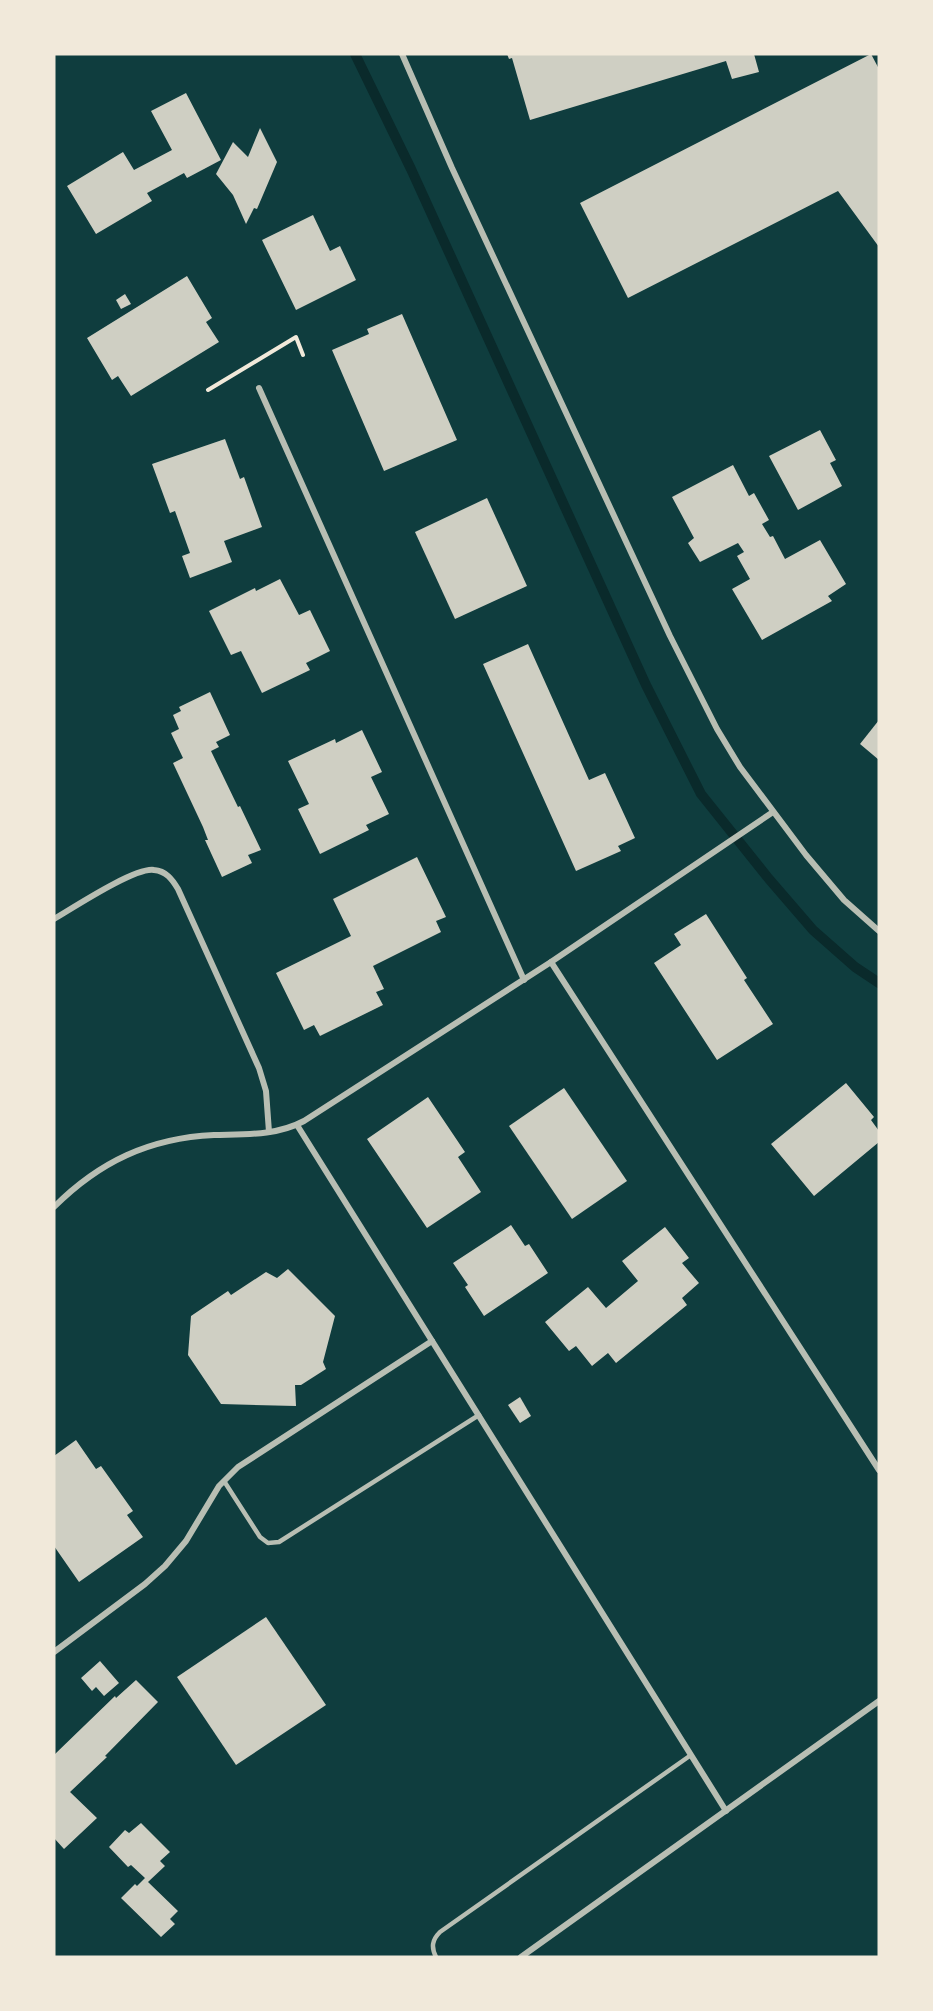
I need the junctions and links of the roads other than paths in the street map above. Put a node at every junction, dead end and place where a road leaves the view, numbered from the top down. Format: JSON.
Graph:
{"nodes":[{"id":1,"x":402,"y":54,"type":"edge"},
{"id":2,"x":259,"y":388,"type":"dead end"},
{"id":3,"x":773,"y":812,"type":"junction"},
{"id":4,"x":54,"y":919,"type":"edge"},
{"id":5,"x":879,"y":931,"type":"edge"},
{"id":6,"x":551,"y":962,"type":"junction"},
{"id":7,"x":524,"y":980,"type":"junction"},
{"id":8,"x":297,"y":1125,"type":"junction"},
{"id":9,"x":269,"y":1132,"type":"junction"},
{"id":10,"x":54,"y":1207,"type":"edge"},
{"id":11,"x":432,"y":1341,"type":"junction"},
{"id":12,"x":479,"y":1415,"type":"junction"},
{"id":13,"x":879,"y":1470,"type":"edge"},
{"id":14,"x":224,"y":1481,"type":"junction"},
{"id":15,"x":54,"y":1652,"type":"edge"},
{"id":16,"x":879,"y":1701,"type":"edge"},
{"id":17,"x":691,"y":1755,"type":"junction"},
{"id":18,"x":726,"y":1811,"type":"junction"},
{"id":19,"x":436,"y":1957,"type":"edge"},
{"id":20,"x":521,"y":1957,"type":"edge"}],
"edges":[{"from":1,"to":3,"type":"street"},
{"from":2,"to":7,"type":"street"},
{"from":3,"to":5,"type":"street"},
{"from":3,"to":6,"type":"street"},
{"from":4,"to":9,"type":"street"},
{"from":6,"to":7,"type":"street"},
{"from":6,"to":13,"type":"street"},
{"from":7,"to":8,"type":"street"},
{"from":8,"to":9,"type":"street"},
{"from":8,"to":11,"type":"street"},
{"from":9,"to":10,"type":"street"},
{"from":11,"to":12,"type":"street"},
{"from":11,"to":14,"type":"street"},
{"from":12,"to":14,"type":"lane"},
{"from":12,"to":17,"type":"street"},
{"from":14,"to":15,"type":"street"},
{"from":16,"to":18,"type":"street"},
{"from":17,"to":18,"type":"street"},
{"from":17,"to":19,"type":"lane"},
{"from":18,"to":20,"type":"street"}]}
